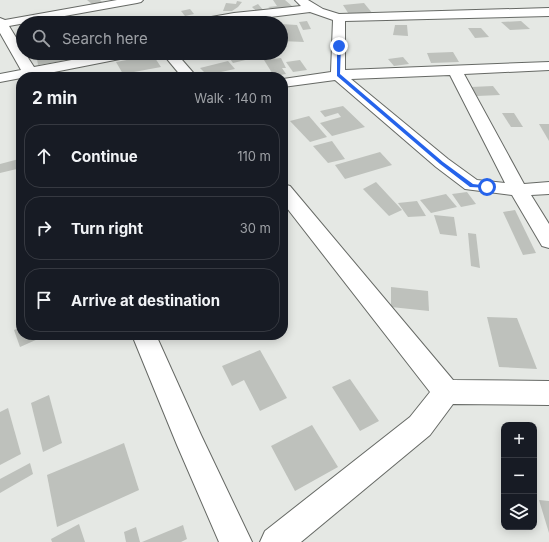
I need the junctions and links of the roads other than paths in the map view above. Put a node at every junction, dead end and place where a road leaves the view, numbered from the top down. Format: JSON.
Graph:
{"nodes":[{"id":1,"x":137,"y":0,"type":"edge"},
{"id":2,"x":495,"y":0,"type":"edge"},
{"id":3,"x":306,"y":4,"type":"edge"},
{"id":4,"x":388,"y":4,"type":"dead end"},
{"id":5,"x":549,"y":12,"type":"edge"},
{"id":6,"x":512,"y":14,"type":"junction"},
{"id":7,"x":42,"y":16,"type":"edge"},
{"id":8,"x":240,"y":16,"type":"edge"},
{"id":9,"x":405,"y":17,"type":"junction"},
{"id":10,"x":339,"y":18,"type":"junction"},
{"id":11,"x":16,"y":20,"type":"edge"},
{"id":12,"x":1,"y":23,"type":"edge"},
{"id":13,"x":16,"y":48,"type":"edge"},
{"id":14,"x":23,"y":60,"type":"edge"},
{"id":15,"x":97,"y":60,"type":"edge"},
{"id":16,"x":175,"y":60,"type":"edge"},
{"id":17,"x":549,"y":66,"type":"edge"},
{"id":18,"x":454,"y":69,"type":"junction"},
{"id":19,"x":31,"y":72,"type":"edge"},
{"id":20,"x":41,"y":72,"type":"edge"},
{"id":21,"x":186,"y":72,"type":"edge"},
{"id":22,"x":338,"y":75,"type":"junction"},
{"id":23,"x":16,"y":76,"type":"edge"},
{"id":24,"x":0,"y":78,"type":"edge"},
{"id":25,"x":288,"y":82,"type":"edge"},
{"id":26,"x":549,"y":188,"type":"edge"},
{"id":27,"x":518,"y":190,"type":"junction"},
{"id":28,"x":288,"y":196,"type":"edge"},
{"id":29,"x":549,"y":241,"type":"edge"},
{"id":30,"x":146,"y":340,"type":"edge"},
{"id":31,"x":446,"y":392,"type":"junction"},
{"id":32,"x":549,"y":393,"type":"edge"},
{"id":33,"x":236,"y":542,"type":"edge"},
{"id":34,"x":276,"y":542,"type":"edge"}],
"edges":[{"from":1,"to":7,"type":"street"},
{"from":2,"to":6,"type":"street"},
{"from":3,"to":8,"type":"street"},
{"from":3,"to":10,"type":"street"},
{"from":4,"to":9,"type":"street"},
{"from":5,"to":6,"type":"street"},
{"from":6,"to":9,"type":"street"},
{"from":9,"to":10,"type":"street"},
{"from":10,"to":22,"type":"street"},
{"from":11,"to":12,"type":"street"},
{"from":12,"to":13,"type":"street"},
{"from":14,"to":19,"type":"street"},
{"from":15,"to":20,"type":"street"},
{"from":16,"to":21,"type":"street"},
{"from":17,"to":18,"type":"street"},
{"from":18,"to":22,"type":"street"},
{"from":18,"to":27,"type":"street"},
{"from":22,"to":25,"type":"street"},
{"from":22,"to":27,"type":"street"},
{"from":23,"to":24,"type":"street"},
{"from":26,"to":27,"type":"street"},
{"from":27,"to":29,"type":"street"},
{"from":28,"to":31,"type":"street"},
{"from":30,"to":33,"type":"street"},
{"from":31,"to":32,"type":"street"},
{"from":31,"to":34,"type":"street"}]}
